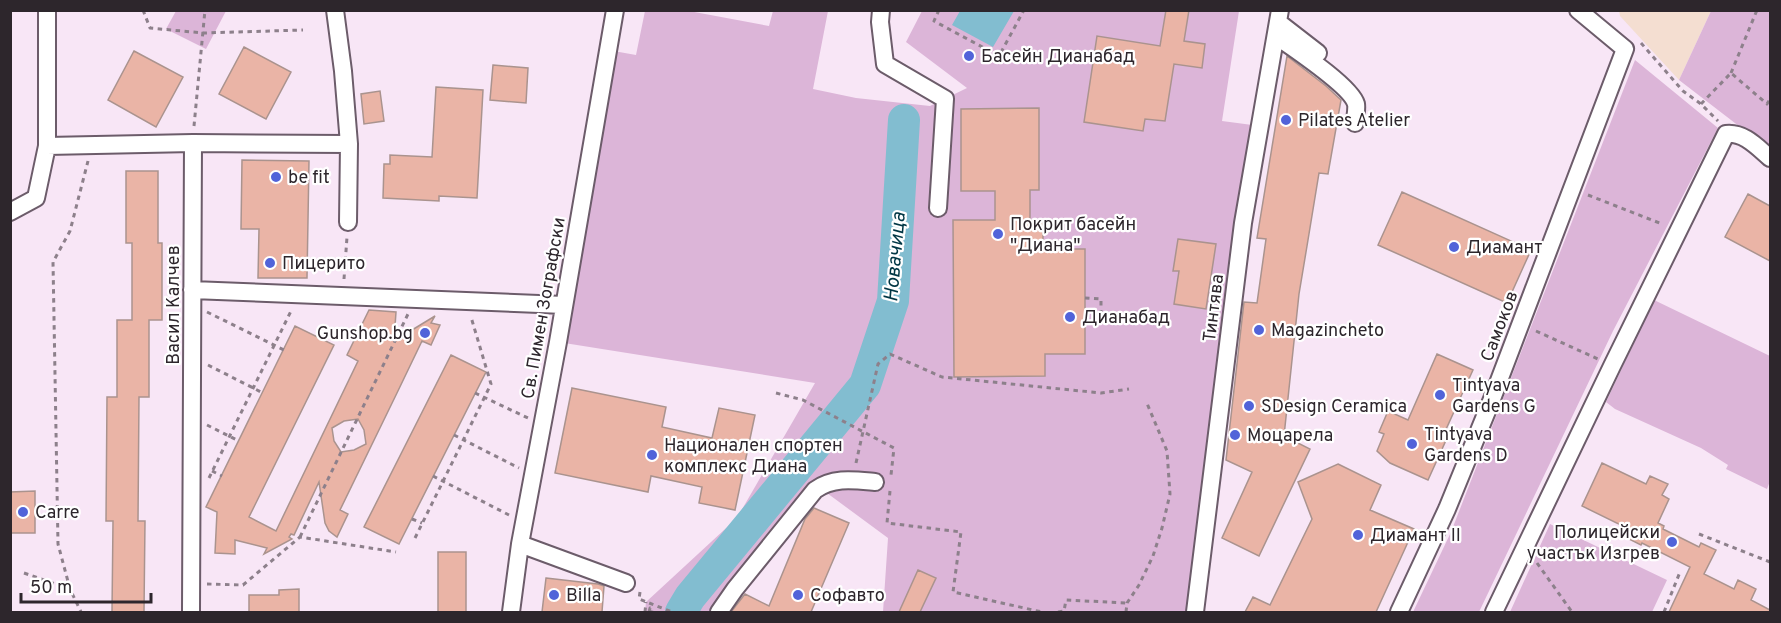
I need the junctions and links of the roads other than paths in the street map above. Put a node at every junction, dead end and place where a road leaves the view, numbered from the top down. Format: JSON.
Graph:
{"nodes":[{"id":1,"x":47,"y":10,"type":"edge"},
{"id":2,"x":335,"y":10,"type":"edge"},
{"id":3,"x":615,"y":10,"type":"edge"},
{"id":4,"x":881,"y":10,"type":"edge"},
{"id":5,"x":1578,"y":10,"type":"edge"},
{"id":6,"x":1278,"y":23,"type":"edge"},
{"id":7,"x":1321,"y":56,"type":"dead end"},
{"id":8,"x":1355,"y":123,"type":"dead end"},
{"id":9,"x":193,"y":143,"type":"junction"},
{"id":10,"x":349,"y":144,"type":"junction"},
{"id":11,"x":47,"y":146,"type":"junction"},
{"id":12,"x":1770,"y":158,"type":"edge"},
{"id":13,"x":938,"y":208,"type":"dead end"},
{"id":14,"x":10,"y":212,"type":"edge"},
{"id":15,"x":348,"y":222,"type":"road end"},
{"id":16,"x":192,"y":297,"type":"junction"},
{"id":17,"x":564,"y":305,"type":"junction"},
{"id":18,"x":875,"y":482,"type":"dead end"},
{"id":19,"x":520,"y":544,"type":"junction"},
{"id":20,"x":626,"y":583,"type":"dead end"},
{"id":21,"x":190,"y":612,"type":"edge"},
{"id":22,"x":511,"y":612,"type":"edge"},
{"id":23,"x":719,"y":612,"type":"edge"},
{"id":24,"x":1195,"y":612,"type":"edge"},
{"id":25,"x":1400,"y":612,"type":"edge"},
{"id":26,"x":1494,"y":612,"type":"edge"}],
"edges":[{"from":1,"to":11,"type":"street"},
{"from":2,"to":10,"type":"street"},
{"from":3,"to":17,"type":"street","name":"Св. Пимен Зографски"},
{"from":4,"to":13,"type":"street"},
{"from":5,"to":25,"type":"street","name":"Самоков"},
{"from":6,"to":7,"type":"street"},
{"from":6,"to":8,"type":"street"},
{"from":6,"to":24,"type":"street","name":"Тинтява"},
{"from":9,"to":10,"type":"street"},
{"from":9,"to":11,"type":"street"},
{"from":9,"to":16,"type":"street","name":"Васил Калчев"},
{"from":10,"to":15,"type":"street"},
{"from":11,"to":14,"type":"street"},
{"from":12,"to":26,"type":"street"},
{"from":16,"to":17,"type":"street"},
{"from":16,"to":21,"type":"street","name":"Васил Калчев"},
{"from":17,"to":19,"type":"street","name":"Св. Пимен Зографски"},
{"from":18,"to":23,"type":"street"},
{"from":19,"to":20,"type":"street"},
{"from":19,"to":22,"type":"street","name":"Св. Пимен Зографски"}]}
